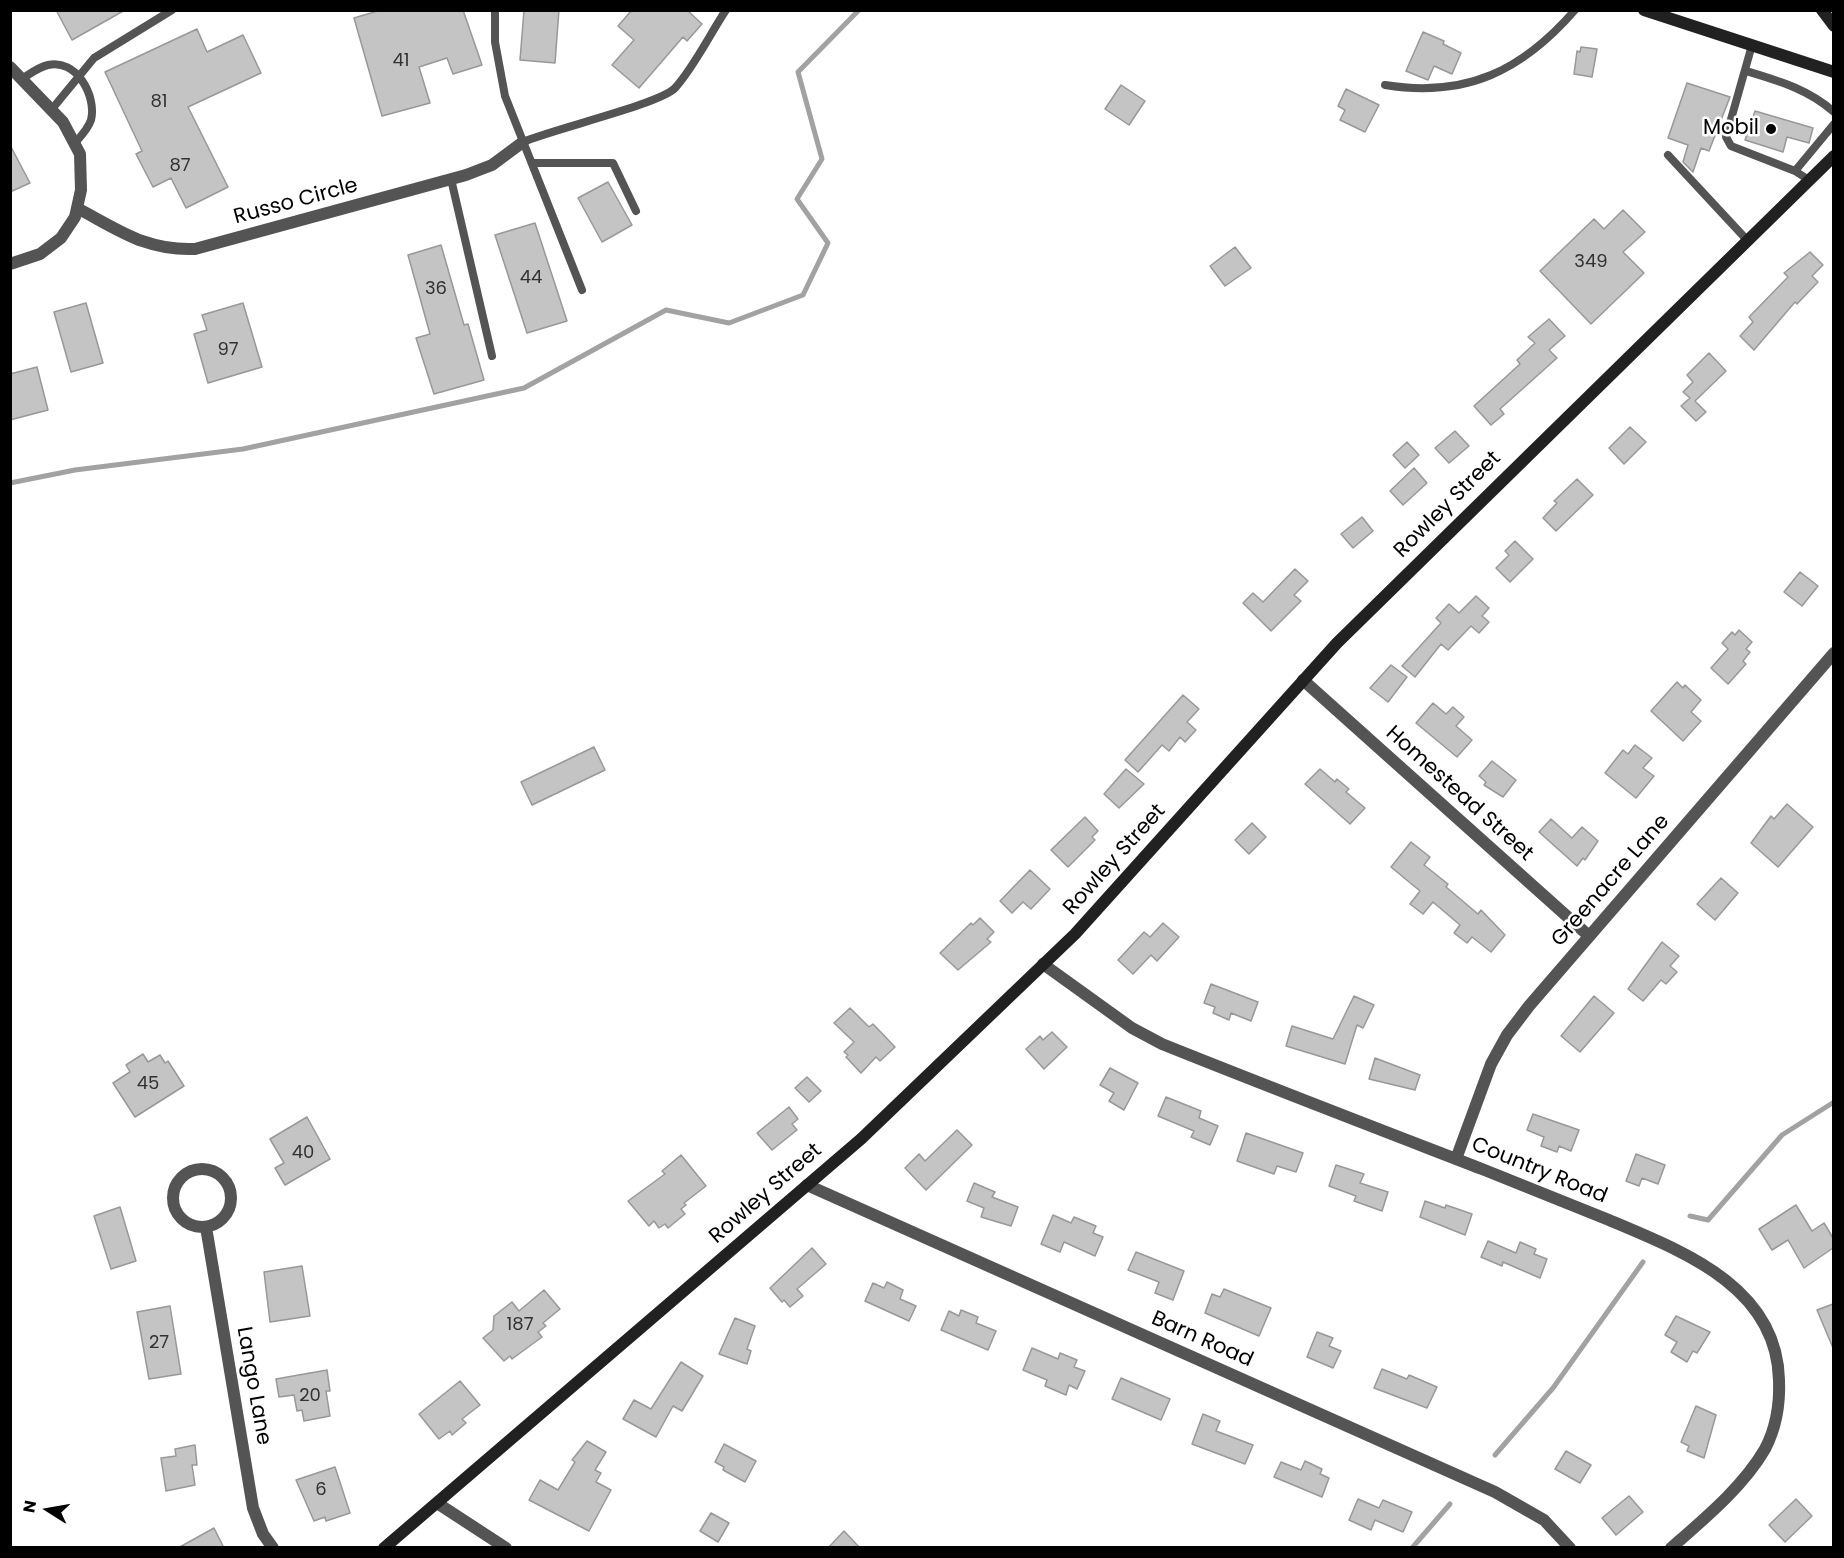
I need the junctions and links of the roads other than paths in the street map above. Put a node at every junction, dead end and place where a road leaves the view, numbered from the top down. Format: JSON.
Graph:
{"nodes":[{"id":1,"x":172,"y":10,"type":"edge"},
{"id":2,"x":495,"y":10,"type":"edge"},
{"id":3,"x":726,"y":10,"type":"edge"},
{"id":4,"x":1575,"y":10,"type":"edge"},
{"id":5,"x":1644,"y":10,"type":"edge"},
{"id":6,"x":1822,"y":10,"type":"edge"},
{"id":7,"x":1833,"y":26,"type":"edge"},
{"id":8,"x":1752,"y":45,"type":"junction"},
{"id":9,"x":10,"y":67,"type":"edge"},
{"id":10,"x":1746,"y":71,"type":"junction"},
{"id":11,"x":1833,"y":72,"type":"edge"},
{"id":12,"x":78,"y":74,"type":"junction"},
{"id":13,"x":23,"y":78,"type":"junction"},
{"id":14,"x":1385,"y":85,"type":"dead end"},
{"id":15,"x":52,"y":109,"type":"junction"},
{"id":16,"x":1833,"y":112,"type":"edge"},
{"id":17,"x":1833,"y":124,"type":"edge"},
{"id":18,"x":523,"y":142,"type":"junction"},
{"id":19,"x":75,"y":143,"type":"junction"},
{"id":20,"x":1668,"y":155,"type":"dead end"},
{"id":21,"x":1833,"y":156,"type":"edge"},
{"id":22,"x":532,"y":163,"type":"junction"},
{"id":23,"x":1795,"y":171,"type":"junction"},
{"id":24,"x":451,"y":179,"type":"junction"},
{"id":25,"x":1809,"y":180,"type":"junction"},
{"id":26,"x":77,"y":208,"type":"junction"},
{"id":27,"x":636,"y":211,"type":"dead end"},
{"id":28,"x":1747,"y":240,"type":"junction"},
{"id":29,"x":10,"y":264,"type":"edge"},
{"id":30,"x":582,"y":290,"type":"dead end"},
{"id":31,"x":492,"y":356,"type":"dead end"},
{"id":32,"x":1833,"y":653,"type":"edge"},
{"id":33,"x":1303,"y":680,"type":"junction"},
{"id":34,"x":1589,"y":936,"type":"junction"},
{"id":35,"x":1043,"y":964,"type":"junction"},
{"id":36,"x":1456,"y":1159,"type":"junction"},
{"id":37,"x":807,"y":1185,"type":"junction"},
{"id":38,"x":206,"y":1227,"type":"junction"},
{"id":39,"x":437,"y":1503,"type":"junction"},
{"id":40,"x":273,"y":1548,"type":"edge"},
{"id":41,"x":384,"y":1548,"type":"edge"},
{"id":42,"x":506,"y":1548,"type":"edge"},
{"id":43,"x":1570,"y":1548,"type":"edge"},
{"id":44,"x":1671,"y":1548,"type":"edge"}],
"edges":[{"from":1,"to":12,"type":"lane"},
{"from":2,"to":18,"type":"lane"},
{"from":3,"to":18,"type":"lane"},
{"from":4,"to":14,"type":"lane"},
{"from":5,"to":8,"type":"street"},
{"from":6,"to":7,"type":"street"},
{"from":8,"to":10,"type":"lane"},
{"from":8,"to":11,"type":"street"},
{"from":9,"to":13,"type":"street"},
{"from":10,"to":16,"type":"lane"},
{"from":10,"to":23,"type":"lane"},
{"from":12,"to":13,"type":"lane"},
{"from":12,"to":15,"type":"lane"},
{"from":12,"to":19,"type":"lane"},
{"from":13,"to":15,"type":"street"},
{"from":15,"to":19,"type":"street"},
{"from":17,"to":23,"type":"lane"},
{"from":18,"to":22,"type":"lane"},
{"from":18,"to":24,"type":"street","name":"Russo Circle"},
{"from":19,"to":26,"type":"street"},
{"from":20,"to":28,"type":"lane"},
{"from":21,"to":25,"type":"street","name":"Rowley Street"},
{"from":22,"to":27,"type":"lane"},
{"from":22,"to":30,"type":"lane"},
{"from":23,"to":25,"type":"lane"},
{"from":24,"to":26,"type":"street","name":"Russo Circle"},
{"from":24,"to":31,"type":"lane"},
{"from":25,"to":28,"type":"street","name":"Rowley Street"},
{"from":26,"to":29,"type":"street"},
{"from":28,"to":33,"type":"street","name":"Rowley Street"},
{"from":32,"to":34,"type":"street","name":"Greenacre Lane"},
{"from":33,"to":34,"type":"street","name":"Homestead Street"},
{"from":33,"to":35,"type":"street","name":"Rowley Street"},
{"from":34,"to":36,"type":"street","name":"Greenacre Lane"},
{"from":35,"to":36,"type":"street","name":"Country Road"},
{"from":35,"to":37,"type":"street","name":"Rowley Street"},
{"from":36,"to":44,"type":"street","name":"Country Road"},
{"from":37,"to":39,"type":"street","name":"Rowley Street"},
{"from":37,"to":43,"type":"street","name":"Barn Road"},
{"from":38,"to":38,"type":"street"},
{"from":38,"to":40,"type":"street","name":"Lango Lane"},
{"from":39,"to":41,"type":"street","name":"Rowley Street"},
{"from":39,"to":42,"type":"street"}]}
